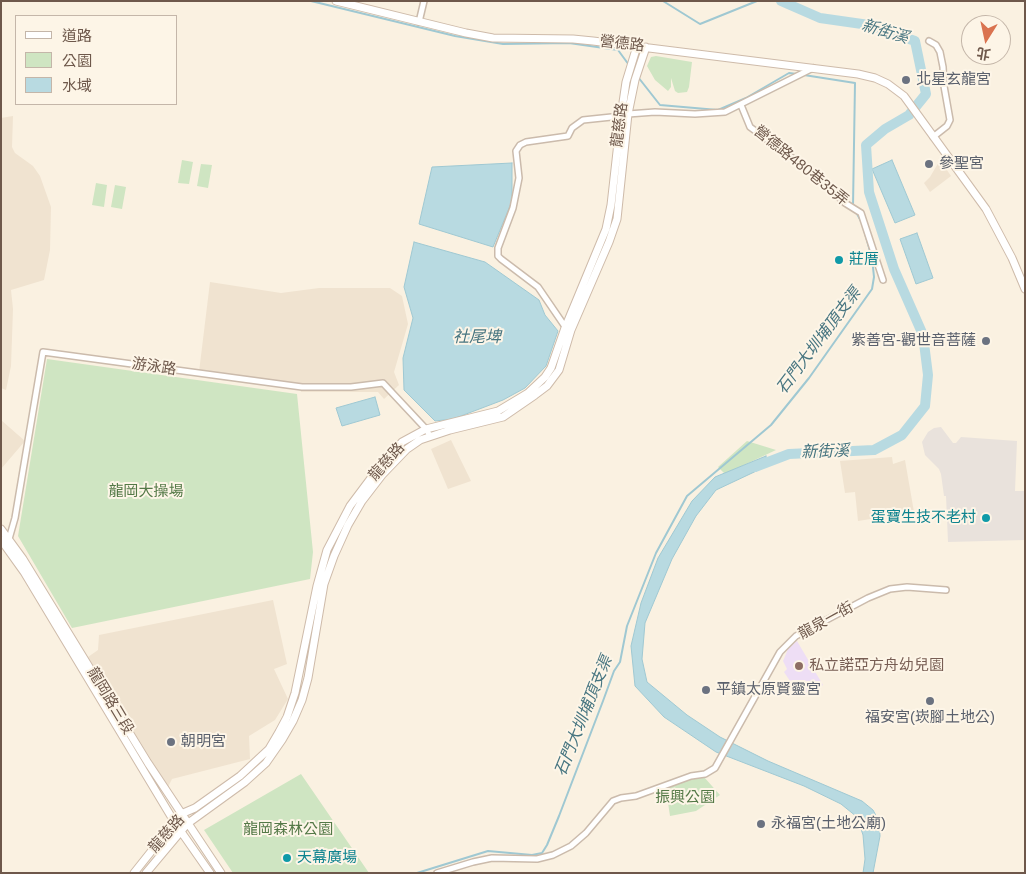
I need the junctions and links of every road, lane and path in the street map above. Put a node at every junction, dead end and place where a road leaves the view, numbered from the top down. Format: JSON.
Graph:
{"nodes":[{"id":1,"x":336,"y":1,"type":"edge"},
{"id":2,"x":424,"y":1,"type":"edge"},
{"id":3,"x":419,"y":22,"type":"junction"},
{"id":4,"x":929,"y":41,"type":"dead end"},
{"id":5,"x":637,"y":46,"type":"junction"},
{"id":6,"x":646,"y":47,"type":"junction"},
{"id":7,"x":813,"y":68,"type":"junction"},
{"id":8,"x":742,"y":105,"type":"junction"},
{"id":9,"x":624,"y":115,"type":"junction"},
{"id":10,"x":933,"y":137,"type":"junction"},
{"id":11,"x":883,"y":280,"type":"dead end"},
{"id":12,"x":1025,"y":289,"type":"edge"},
{"id":13,"x":568,"y":329,"type":"junction"},
{"id":14,"x":426,"y":429,"type":"junction"},
{"id":15,"x":430,"y":436,"type":"junction"},
{"id":16,"x":379,"y":472,"type":"junction"},
{"id":17,"x":1,"y":529,"type":"edge"},
{"id":18,"x":5,"y":540,"type":"edge"},
{"id":19,"x":946,"y":590,"type":"dead end"},
{"id":20,"x":181,"y":814,"type":"junction"},
{"id":21,"x":175,"y":823,"type":"junction"},
{"id":22,"x":187,"y":824,"type":"junction"},
{"id":23,"x":181,"y":832,"type":"junction"},
{"id":24,"x":134,"y":873,"type":"edge"},
{"id":25,"x":146,"y":873,"type":"edge"},
{"id":26,"x":210,"y":873,"type":"edge"},
{"id":27,"x":221,"y":873,"type":"edge"},
{"id":28,"x":436,"y":873,"type":"edge"}],
"edges":[{"from":1,"to":3,"type":"street","name":"營德路"},
{"from":2,"to":3,"type":"street"},
{"from":3,"to":5,"type":"street","name":"營德路"},
{"from":4,"to":10,"type":"street"},
{"from":5,"to":6,"type":"street","name":"營德路"},
{"from":5,"to":9,"type":"street","name":"龍慈路"},
{"from":6,"to":7,"type":"street","name":"營德路"},
{"from":6,"to":9,"type":"street","name":"龍慈路"},
{"from":7,"to":8,"type":"street"},
{"from":7,"to":10,"type":"street","name":"營德路"},
{"from":8,"to":9,"type":"street"},
{"from":8,"to":11,"type":"street","name":"營德路480巷35弄"},
{"from":9,"to":13,"type":"street","name":"龍慈路"},
{"from":9,"to":13,"type":"street"},
{"from":10,"to":12,"type":"street","name":"營德路"},
{"from":13,"to":14,"type":"street","name":"龍慈路"},
{"from":13,"to":15,"type":"street","name":"龍慈路"},
{"from":14,"to":15,"type":"street","name":"游泳路"},
{"from":14,"to":16,"type":"street","name":"龍慈路"},
{"from":14,"to":18,"type":"street","name":"游泳路"},
{"from":15,"to":16,"type":"street","name":"龍慈路"},
{"from":16,"to":20,"type":"street","name":"龍慈路"},
{"from":16,"to":22,"type":"street","name":"龍慈路"},
{"from":17,"to":18,"type":"street","name":"龍岡路三段"},
{"from":18,"to":20,"type":"street","name":"龍岡路三段"},
{"from":18,"to":21,"type":"street","name":"龍岡路三段"},
{"from":19,"to":28,"type":"street","name":"龍泉一街"},
{"from":20,"to":21,"type":"street","name":"龍慈路"},
{"from":20,"to":22,"type":"street","name":"龍岡路三段"},
{"from":21,"to":23,"type":"street","name":"龍岡路三段"},
{"from":21,"to":24,"type":"street","name":"龍慈路"},
{"from":22,"to":23,"type":"street","name":"龍慈路"},
{"from":22,"to":27,"type":"street","name":"龍岡路三段"},
{"from":23,"to":25,"type":"street","name":"龍慈路"},
{"from":23,"to":26,"type":"street","name":"龍岡路三段"}]}
